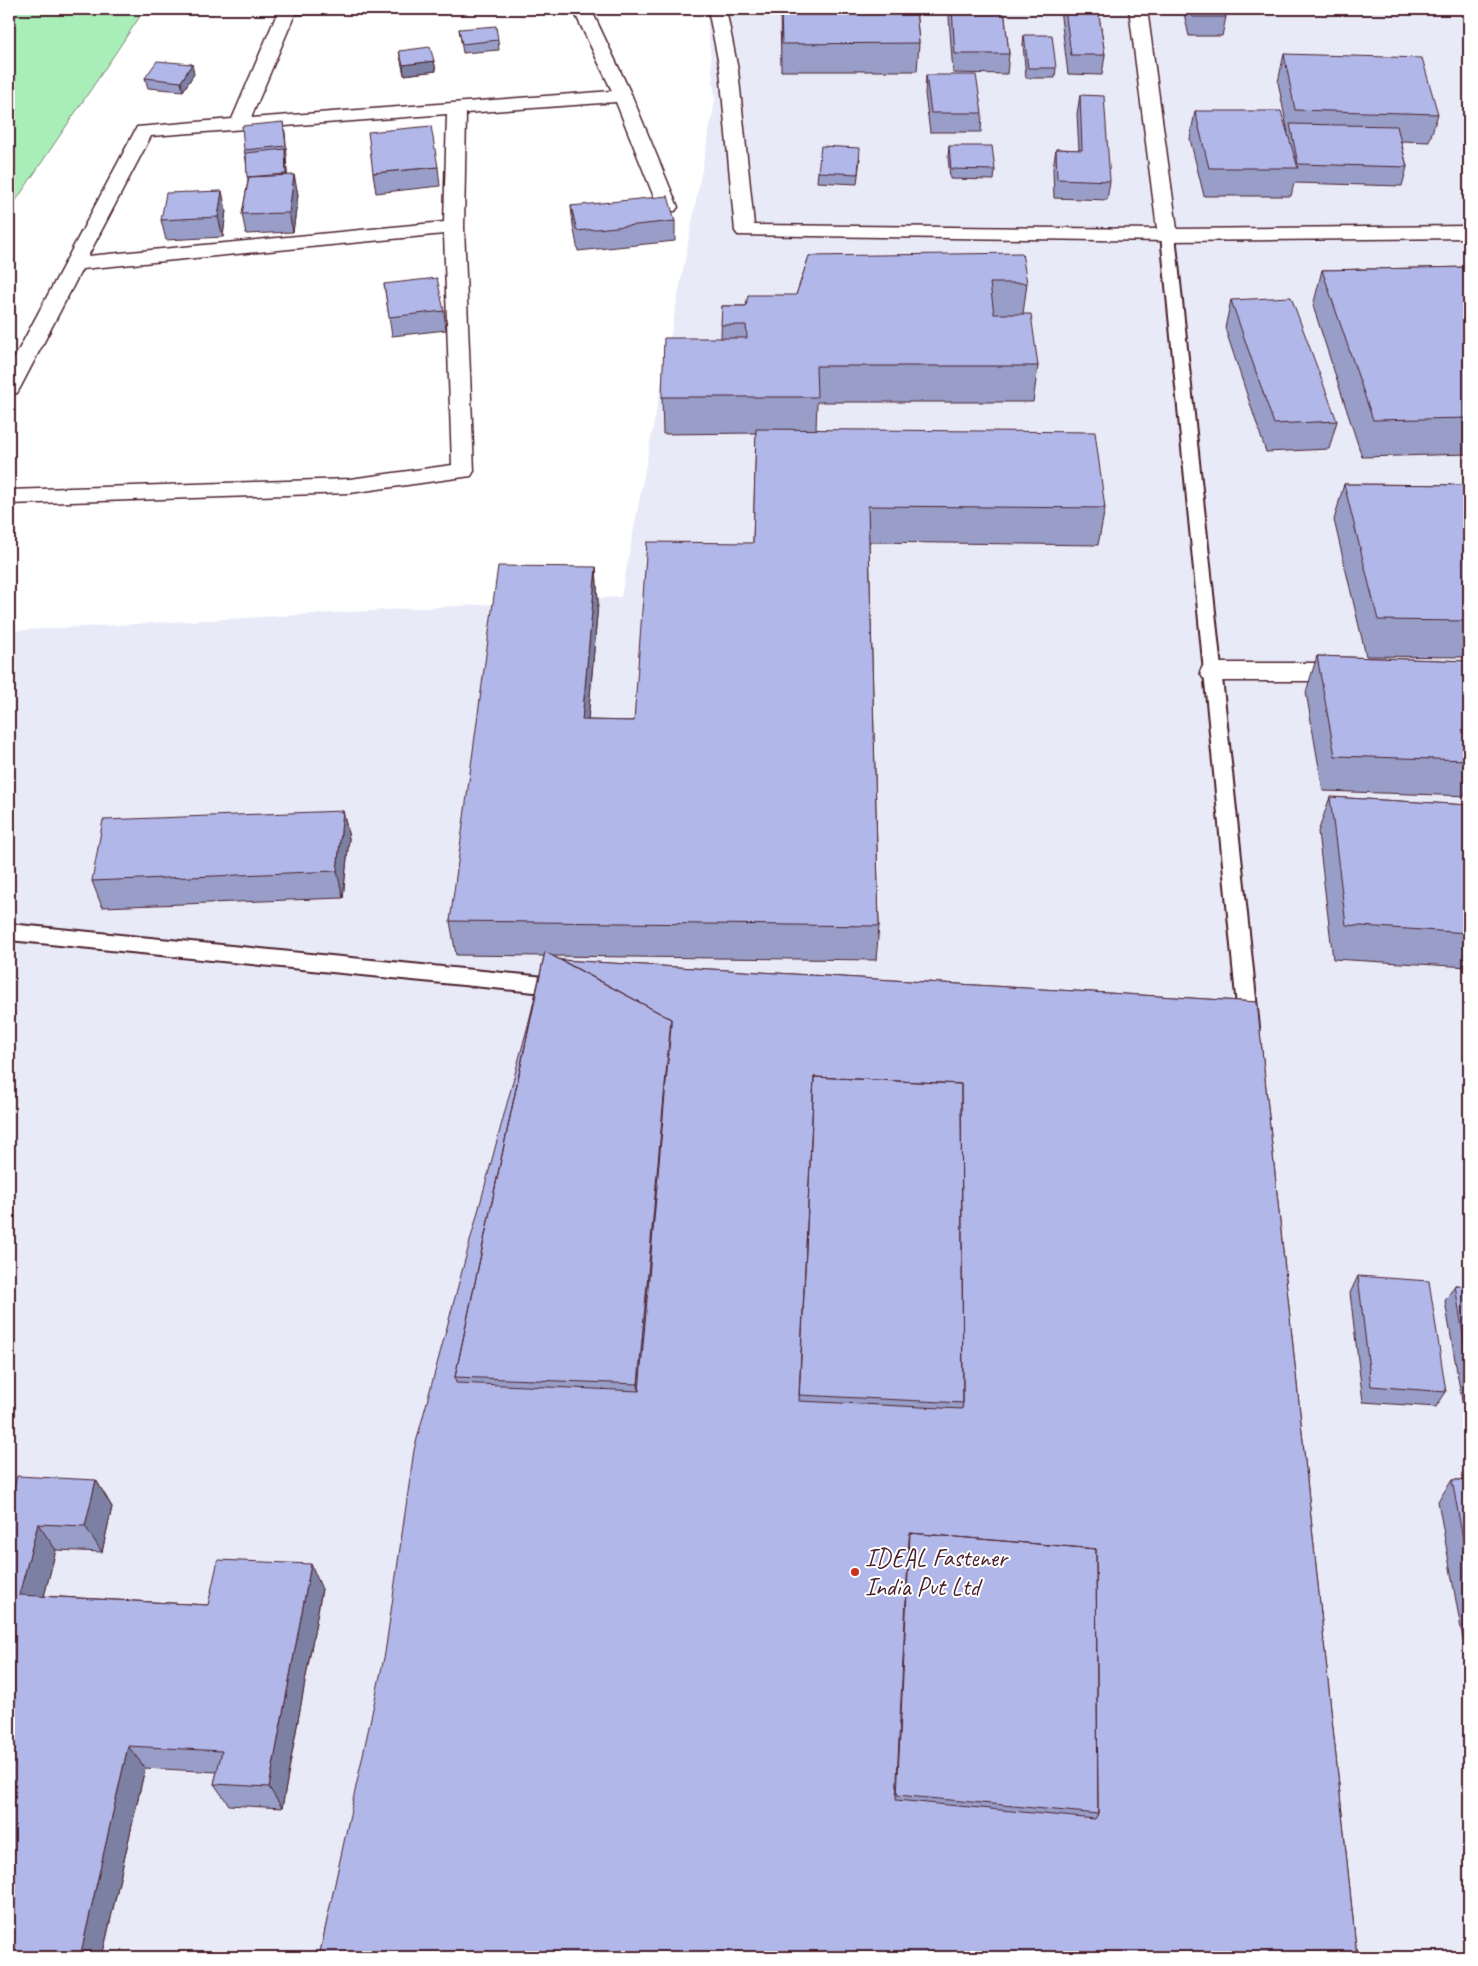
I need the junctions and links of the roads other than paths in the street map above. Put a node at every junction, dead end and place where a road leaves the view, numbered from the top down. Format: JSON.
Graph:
{"nodes":[{"id":1,"x":288,"y":9,"type":"edge"},
{"id":2,"x":314,"y":9,"type":"edge"},
{"id":3,"x":582,"y":9,"type":"edge"},
{"id":4,"x":717,"y":9,"type":"edge"},
{"id":5,"x":1138,"y":9,"type":"edge"},
{"id":6,"x":624,"y":96,"type":"junction"},
{"id":7,"x":457,"y":108,"type":"junction"},
{"id":8,"x":239,"y":124,"type":"junction"},
{"id":9,"x":668,"y":207,"type":"edge"},
{"id":10,"x":454,"y":227,"type":"junction"},
{"id":11,"x":1469,"y":232,"type":"edge"},
{"id":12,"x":1168,"y":235,"type":"junction"},
{"id":13,"x":73,"y":264,"type":"junction"},
{"id":14,"x":9,"y":388,"type":"edge"},
{"id":15,"x":9,"y":497,"type":"edge"},
{"id":16,"x":1212,"y":672,"type":"junction"},
{"id":17,"x":1370,"y":672,"type":"edge"},
{"id":18,"x":9,"y":932,"type":"edge"},
{"id":19,"x":589,"y":988,"type":"edge"},
{"id":20,"x":1243,"y":1034,"type":"edge"}],
"edges":[{"from":1,"to":2,"type":"street"},
{"from":1,"to":8,"type":"street"},
{"from":3,"to":6,"type":"street"},
{"from":4,"to":12,"type":"street"},
{"from":5,"to":12,"type":"street"},
{"from":6,"to":7,"type":"street"},
{"from":6,"to":9,"type":"street"},
{"from":7,"to":8,"type":"street"},
{"from":7,"to":10,"type":"street"},
{"from":8,"to":13,"type":"street"},
{"from":10,"to":13,"type":"street"},
{"from":10,"to":15,"type":"street"},
{"from":11,"to":12,"type":"street"},
{"from":12,"to":16,"type":"lane"},
{"from":13,"to":14,"type":"street"},
{"from":16,"to":17,"type":"street"},
{"from":16,"to":20,"type":"lane"},
{"from":18,"to":19,"type":"lane"}]}
